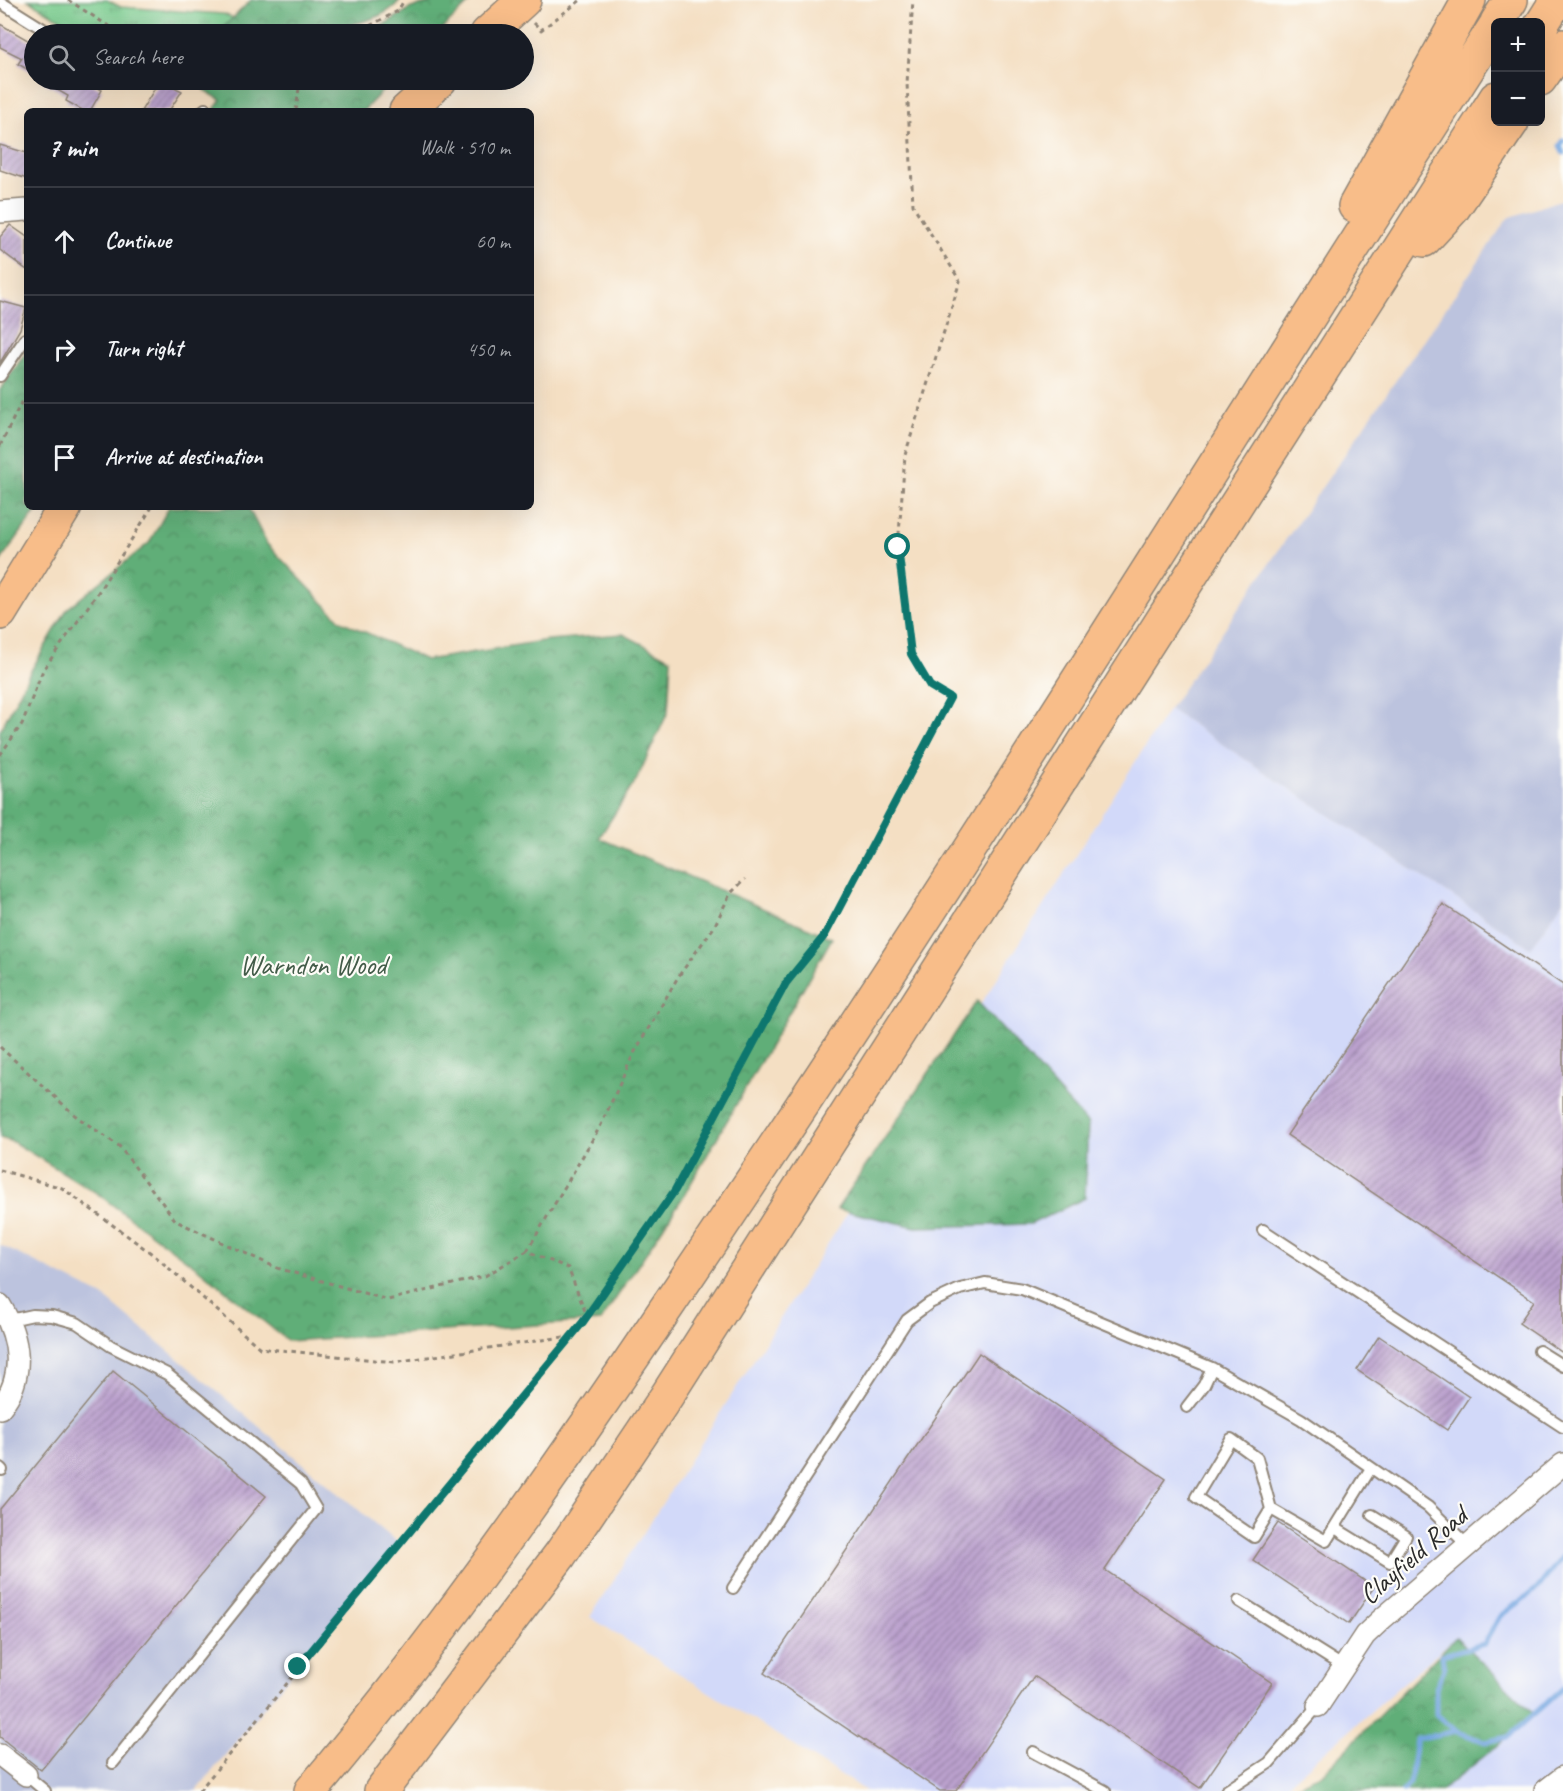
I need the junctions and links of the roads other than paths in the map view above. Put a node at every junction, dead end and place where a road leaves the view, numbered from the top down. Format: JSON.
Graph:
{"nodes":[{"id":1,"x":524,"y":0,"type":"edge"},
{"id":2,"x":1469,"y":0,"type":"edge"},
{"id":3,"x":1511,"y":0,"type":"edge"},
{"id":4,"x":1557,"y":0,"type":"edge"},
{"id":5,"x":0,"y":2,"type":"edge"},
{"id":6,"x":1500,"y":18,"type":"edge"},
{"id":7,"x":1545,"y":19,"type":"edge"},
{"id":8,"x":35,"y":24,"type":"edge"},
{"id":9,"x":498,"y":24,"type":"edge"},
{"id":10,"x":1491,"y":32,"type":"edge"},
{"id":11,"x":1563,"y":45,"type":"edge"},
{"id":12,"x":1545,"y":72,"type":"edge"},
{"id":13,"x":429,"y":90,"type":"edge"},
{"id":14,"x":1491,"y":106,"type":"edge"},
{"id":15,"x":409,"y":108,"type":"edge"},
{"id":16,"x":1509,"y":126,"type":"edge"},
{"id":17,"x":24,"y":210,"type":"edge"},
{"id":18,"x":0,"y":212,"type":"edge"},
{"id":19,"x":1368,"y":301,"type":"junction"},
{"id":20,"x":24,"y":340,"type":"edge"},
{"id":21,"x":1281,"y":357,"type":"junction"},
{"id":22,"x":0,"y":376,"type":"edge"},
{"id":23,"x":63,"y":510,"type":"edge"},
{"id":24,"x":0,"y":613,"type":"edge"},
{"id":25,"x":1263,"y":1230,"type":"dead end"},
{"id":26,"x":5,"y":1312,"type":"edge"},
{"id":27,"x":1539,"y":1351,"type":"dead end"},
{"id":28,"x":1563,"y":1366,"type":"edge"},
{"id":29,"x":1212,"y":1368,"type":"junction"},
{"id":30,"x":1187,"y":1407,"type":"dead end"},
{"id":31,"x":0,"y":1408,"type":"edge"},
{"id":32,"x":1563,"y":1427,"type":"edge"},
{"id":33,"x":1563,"y":1464,"type":"edge"},
{"id":34,"x":1371,"y":1468,"type":"junction"},
{"id":35,"x":1271,"y":1509,"type":"junction"},
{"id":36,"x":1372,"y":1515,"type":"dead end"},
{"id":37,"x":1335,"y":1528,"type":"junction"},
{"id":38,"x":1467,"y":1545,"type":"junction"},
{"id":39,"x":733,"y":1588,"type":"dead end"},
{"id":40,"x":1239,"y":1601,"type":"dead end"},
{"id":41,"x":1344,"y":1667,"type":"junction"},
{"id":42,"x":1318,"y":1706,"type":"joint"},
{"id":43,"x":1033,"y":1752,"type":"dead end"},
{"id":44,"x":0,"y":1755,"type":"edge"},
{"id":45,"x":113,"y":1763,"type":"dead end"},
{"id":46,"x":26,"y":1775,"type":"joint"},
{"id":47,"x":1563,"y":1777,"type":"edge"},
{"id":48,"x":45,"y":1791,"type":"edge"},
{"id":49,"x":311,"y":1791,"type":"edge"},
{"id":50,"x":381,"y":1791,"type":"edge"},
{"id":51,"x":1105,"y":1791,"type":"edge"},
{"id":52,"x":1226,"y":1791,"type":"edge"},
{"id":53,"x":1545,"y":1791,"type":"edge"}],
"edges":[{"from":1,"to":9,"type":"main road"},
{"from":2,"to":21,"type":"main road"},
{"from":3,"to":6,"type":"main road"},
{"from":4,"to":7,"type":"main road"},
{"from":5,"to":8,"type":"lane"},
{"from":10,"to":21,"type":"main road"},
{"from":11,"to":12,"type":"main road"},
{"from":13,"to":15,"type":"main road"},
{"from":14,"to":19,"type":"main road"},
{"from":16,"to":19,"type":"main road"},
{"from":17,"to":18,"type":"street"},
{"from":19,"to":50,"type":"main road"},
{"from":20,"to":22,"type":"lane"},
{"from":21,"to":49,"type":"main road"},
{"from":23,"to":24,"type":"main road"},
{"from":25,"to":32,"type":"lane"},
{"from":26,"to":31,"type":"street"},
{"from":26,"to":45,"type":"lane"},
{"from":27,"to":28,"type":"lane"},
{"from":29,"to":30,"type":"lane"},
{"from":29,"to":34,"type":"lane"},
{"from":29,"to":39,"type":"lane"},
{"from":33,"to":38,"type":"street","name":"Clayfield Road"},
{"from":34,"to":37,"type":"lane"},
{"from":34,"to":38,"type":"lane"},
{"from":35,"to":35,"type":"lane"},
{"from":35,"to":37,"type":"lane"},
{"from":36,"to":37,"type":"lane"},
{"from":38,"to":41,"type":"street","name":"Clayfield Road"},
{"from":40,"to":41,"type":"lane"},
{"from":41,"to":42,"type":"street","name":"Clayfield Road"},
{"from":42,"to":52,"type":"lane"},
{"from":43,"to":51,"type":"lane"},
{"from":44,"to":46,"type":"street"},
{"from":46,"to":48,"type":"lane"},
{"from":47,"to":53,"type":"street"}]}
